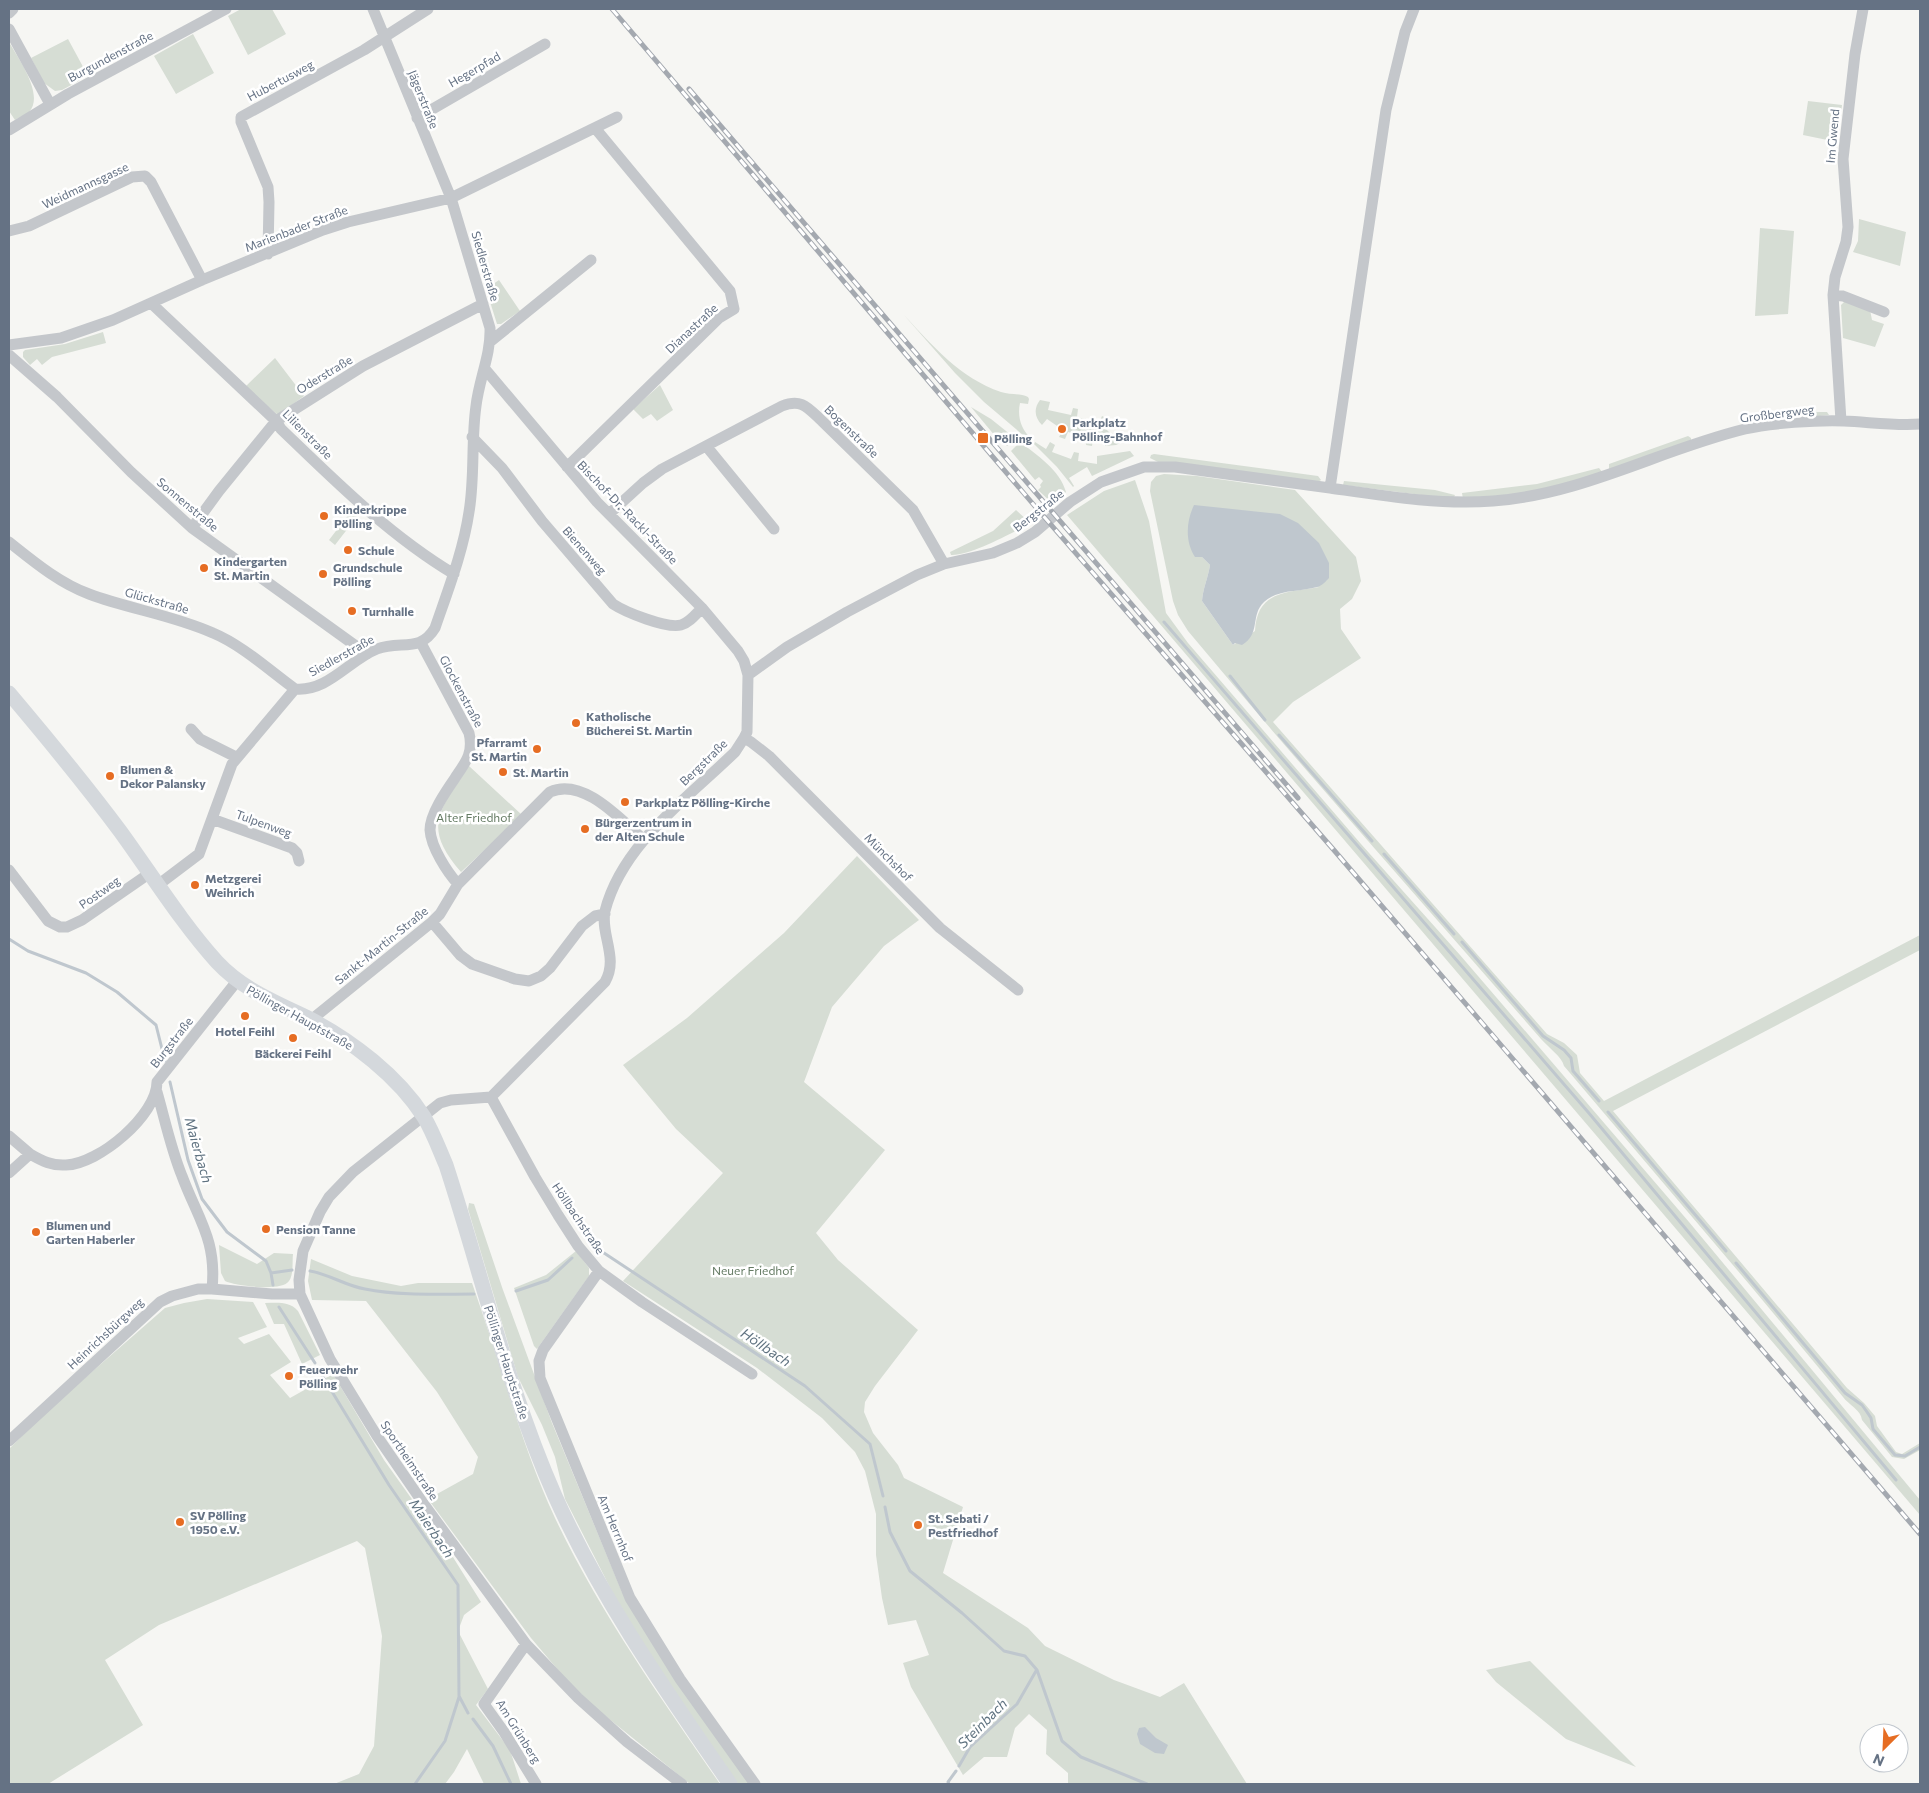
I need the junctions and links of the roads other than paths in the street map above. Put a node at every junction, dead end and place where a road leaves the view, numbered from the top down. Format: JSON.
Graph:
{"nodes":[{"id":1,"x":13,"y":9,"type":"edge"},
{"id":2,"x":226,"y":9,"type":"edge"},
{"id":3,"x":373,"y":9,"type":"edge"},
{"id":4,"x":428,"y":9,"type":"edge"},
{"id":5,"x":1414,"y":9,"type":"edge"},
{"id":6,"x":1863,"y":9,"type":"edge"},
{"id":7,"x":9,"y":13,"type":"edge"},
{"id":8,"x":9,"y":29,"type":"edge"},
{"id":9,"x":384,"y":37,"type":"junction"},
{"id":10,"x":545,"y":44,"type":"dead end"},
{"id":11,"x":50,"y":104,"type":"junction"},
{"id":12,"x":617,"y":117,"type":"dead end"},
{"id":13,"x":417,"y":118,"type":"junction"},
{"id":14,"x":594,"y":128,"type":"junction"},
{"id":15,"x":9,"y":130,"type":"edge"},
{"id":16,"x":451,"y":198,"type":"junction"},
{"id":17,"x":9,"y":231,"type":"edge"},
{"id":18,"x":268,"y":254,"type":"junction"},
{"id":19,"x":592,"y":260,"type":"dead end"},
{"id":20,"x":202,"y":280,"type":"junction"},
{"id":21,"x":1833,"y":295,"type":"junction"},
{"id":22,"x":151,"y":303,"type":"junction"},
{"id":23,"x":483,"y":304,"type":"junction"},
{"id":24,"x":1884,"y":312,"type":"dead end"},
{"id":25,"x":491,"y":341,"type":"junction"},
{"id":26,"x":9,"y":345,"type":"edge"},
{"id":27,"x":9,"y":355,"type":"edge"},
{"id":28,"x":485,"y":369,"type":"junction"},
{"id":29,"x":276,"y":421,"type":"junction"},
{"id":30,"x":1841,"y":421,"type":"junction"},
{"id":31,"x":1920,"y":424,"type":"edge"},
{"id":32,"x":472,"y":437,"type":"junction"},
{"id":33,"x":708,"y":447,"type":"junction"},
{"id":34,"x":567,"y":467,"type":"junction"},
{"id":35,"x":1330,"y":488,"type":"junction"},
{"id":36,"x":609,"y":514,"type":"junction"},
{"id":37,"x":192,"y":528,"type":"junction"},
{"id":38,"x":774,"y":529,"type":"dead end"},
{"id":39,"x":9,"y":542,"type":"edge"},
{"id":40,"x":944,"y":564,"type":"junction"},
{"id":41,"x":454,"y":574,"type":"junction"},
{"id":42,"x":702,"y":608,"type":"junction"},
{"id":43,"x":421,"y":643,"type":"junction"},
{"id":44,"x":367,"y":654,"type":"junction"},
{"id":45,"x":748,"y":674,"type":"junction"},
{"id":46,"x":295,"y":689,"type":"junction"},
{"id":47,"x":9,"y":693,"type":"edge"},
{"id":48,"x":191,"y":729,"type":"dead end"},
{"id":49,"x":744,"y":738,"type":"junction"},
{"id":50,"x":236,"y":757,"type":"junction"},
{"id":51,"x":212,"y":819,"type":"junction"},
{"id":52,"x":644,"y":839,"type":"junction"},
{"id":53,"x":299,"y":861,"type":"dead end"},
{"id":54,"x":9,"y":870,"type":"edge"},
{"id":55,"x":154,"y":879,"type":"junction"},
{"id":56,"x":458,"y":884,"type":"junction"},
{"id":57,"x":605,"y":914,"type":"junction"},
{"id":58,"x":432,"y":922,"type":"junction"},
{"id":59,"x":237,"y":981,"type":"junction"},
{"id":60,"x":1018,"y":990,"type":"dead end"},
{"id":61,"x":311,"y":1020,"type":"junction"},
{"id":62,"x":157,"y":1092,"type":"junction"},
{"id":63,"x":492,"y":1097,"type":"junction"},
{"id":64,"x":423,"y":1116,"type":"junction"},
{"id":65,"x":9,"y":1136,"type":"edge"},
{"id":66,"x":30,"y":1154,"type":"junction"},
{"id":67,"x":9,"y":1173,"type":"edge"},
{"id":68,"x":599,"y":1271,"type":"junction"},
{"id":69,"x":212,"y":1288,"type":"junction"},
{"id":70,"x":300,"y":1294,"type":"junction"},
{"id":71,"x":752,"y":1374,"type":"dead end"},
{"id":72,"x":9,"y":1441,"type":"edge"},
{"id":73,"x":526,"y":1644,"type":"junction"},
{"id":74,"x":536,"y":1784,"type":"edge"},
{"id":75,"x":682,"y":1784,"type":"edge"},
{"id":76,"x":730,"y":1784,"type":"edge"},
{"id":77,"x":755,"y":1784,"type":"edge"}],
"edges":[{"from":1,"to":7,"type":"street"},
{"from":2,"to":11,"type":"street","name":"Burgundenstraße"},
{"from":3,"to":9,"type":"street","name":"Jägerstraße"},
{"from":4,"to":9,"type":"street","name":"Hubertusweg"},
{"from":5,"to":35,"type":"street"},
{"from":6,"to":21,"type":"street","name":"Im Gwend"},
{"from":8,"to":11,"type":"street"},
{"from":9,"to":13,"type":"street","name":"Jägerstraße"},
{"from":9,"to":18,"type":"street","name":"Hubertusweg"},
{"from":10,"to":13,"type":"street","name":"Hegerpfad"},
{"from":11,"to":15,"type":"street","name":"Burgundenstraße"},
{"from":12,"to":14,"type":"street","name":"Marienbader Straße"},
{"from":13,"to":16,"type":"street","name":"Jägerstraße"},
{"from":14,"to":16,"type":"street","name":"Marienbader Straße"},
{"from":14,"to":34,"type":"street","name":"Dianastraße"},
{"from":16,"to":18,"type":"street","name":"Marienbader Straße"},
{"from":16,"to":23,"type":"street","name":"Siedlerstraße"},
{"from":17,"to":20,"type":"street","name":"Weidmannsgasse"},
{"from":18,"to":20,"type":"street","name":"Marienbader Straße"},
{"from":19,"to":25,"type":"street"},
{"from":20,"to":22,"type":"street","name":"Marienbader Straße"},
{"from":21,"to":24,"type":"street"},
{"from":21,"to":30,"type":"street","name":"Im Gwend"},
{"from":22,"to":26,"type":"street","name":"Marienbader Straße"},
{"from":22,"to":29,"type":"street","name":"Lilienstraße"},
{"from":23,"to":25,"type":"street","name":"Siedlerstraße"},
{"from":23,"to":29,"type":"street","name":"Oderstraße"},
{"from":25,"to":28,"type":"street","name":"Siedlerstraße"},
{"from":27,"to":37,"type":"street","name":"Sonnenstraße"},
{"from":28,"to":32,"type":"street","name":"Siedlerstraße"},
{"from":28,"to":34,"type":"street","name":"Bischof-Dr.-Rackl-Straße"},
{"from":29,"to":37,"type":"street","name":"Oderstraße"},
{"from":29,"to":41,"type":"street","name":"Lilienstraße"},
{"from":30,"to":31,"type":"street","name":"Großbergweg"},
{"from":30,"to":35,"type":"street","name":"Großbergweg"},
{"from":32,"to":41,"type":"street","name":"Siedlerstraße"},
{"from":32,"to":42,"type":"street","name":"Bienenweg"},
{"from":33,"to":36,"type":"street","name":"Bogenstraße"},
{"from":33,"to":38,"type":"street"},
{"from":33,"to":40,"type":"street","name":"Bogenstraße"},
{"from":34,"to":36,"type":"street","name":"Bischof-Dr.-Rackl-Straße"},
{"from":35,"to":40,"type":"street","name":"Bergstraße"},
{"from":36,"to":42,"type":"street","name":"Bischof-Dr.-Rackl-Straße"},
{"from":37,"to":44,"type":"street","name":"Sonnenstraße"},
{"from":39,"to":46,"type":"street","name":"Glückstraße"},
{"from":40,"to":45,"type":"street","name":"Bergstraße"},
{"from":41,"to":43,"type":"street","name":"Siedlerstraße"},
{"from":42,"to":45,"type":"street","name":"Bischof-Dr.-Rackl-Straße"},
{"from":43,"to":44,"type":"street","name":"Siedlerstraße"},
{"from":43,"to":56,"type":"street","name":"Glockenstraße"},
{"from":44,"to":46,"type":"street","name":"Siedlerstraße"},
{"from":45,"to":49,"type":"street","name":"Bergstraße"},
{"from":46,"to":50,"type":"street"},
{"from":47,"to":55,"type":"street","name":"Pöllinger Hauptstraße"},
{"from":48,"to":50,"type":"street"},
{"from":49,"to":52,"type":"street","name":"Bergstraße"},
{"from":49,"to":60,"type":"street","name":"Münchshof"},
{"from":50,"to":51,"type":"street"},
{"from":51,"to":53,"type":"street","name":"Tulpenweg"},
{"from":51,"to":55,"type":"street"},
{"from":52,"to":56,"type":"street","name":"Sankt-Martin-Straße"},
{"from":52,"to":57,"type":"street","name":"Bergstraße"},
{"from":54,"to":55,"type":"street","name":"Postweg"},
{"from":55,"to":59,"type":"street","name":"Pöllinger Hauptstraße"},
{"from":56,"to":58,"type":"street","name":"Sankt-Martin-Straße"},
{"from":57,"to":58,"type":"street"},
{"from":57,"to":63,"type":"street","name":"Bergstraße"},
{"from":58,"to":61,"type":"street","name":"Sankt-Martin-Straße"},
{"from":59,"to":61,"type":"street","name":"Pöllinger Hauptstraße"},
{"from":59,"to":62,"type":"street","name":"Burgstraße"},
{"from":61,"to":64,"type":"street","name":"Pöllinger Hauptstraße"},
{"from":62,"to":66,"type":"street","name":"Burgstraße"},
{"from":62,"to":69,"type":"street"},
{"from":63,"to":64,"type":"street"},
{"from":63,"to":68,"type":"street","name":"Höllbachstraße"},
{"from":64,"to":70,"type":"street","name":"Sportheimstraße"},
{"from":64,"to":76,"type":"street","name":"Pöllinger Hauptstraße"},
{"from":65,"to":66,"type":"street","name":"Burgstraße"},
{"from":66,"to":67,"type":"street"},
{"from":68,"to":71,"type":"street","name":"Höllbachstraße"},
{"from":68,"to":77,"type":"street","name":"Am Herrnhof"},
{"from":69,"to":70,"type":"street","name":"Heinrichsbürgweg"},
{"from":69,"to":72,"type":"street","name":"Heinrichsbürgweg"},
{"from":70,"to":73,"type":"street","name":"Sportheimstraße"},
{"from":73,"to":74,"type":"street","name":"Am Grünberg"},
{"from":73,"to":75,"type":"street","name":"Sportheimstraße"}]}
